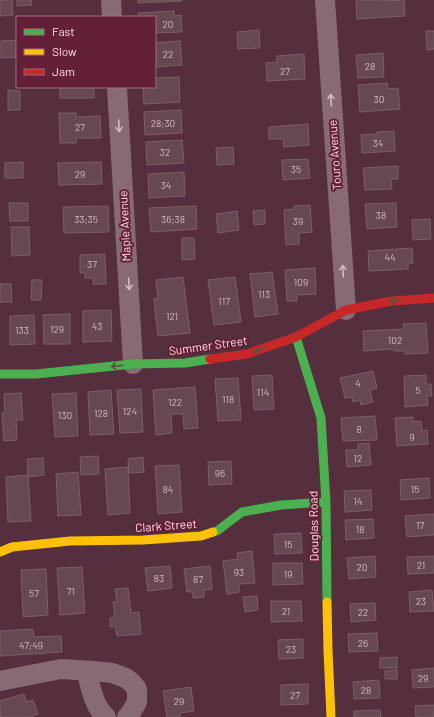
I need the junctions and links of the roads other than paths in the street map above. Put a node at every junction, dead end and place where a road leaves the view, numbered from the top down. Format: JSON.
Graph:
{"nodes":[{"id":1,"x":111,"y":0,"type":"edge"},
{"id":2,"x":325,"y":0,"type":"edge"},
{"id":3,"x":112,"y":16,"type":"edge"},
{"id":4,"x":117,"y":88,"type":"edge"},
{"id":5,"x":434,"y":298,"type":"edge"},
{"id":6,"x":346,"y":310,"type":"junction"},
{"id":7,"x":296,"y":337,"type":"junction"},
{"id":8,"x":133,"y":364,"type":"junction"},
{"id":9,"x":0,"y":374,"type":"edge"},
{"id":10,"x":326,"y":502,"type":"junction"},
{"id":11,"x":0,"y":552,"type":"edge"},
{"id":12,"x":86,"y":671,"type":"junction"},
{"id":13,"x":0,"y":681,"type":"edge"},
{"id":14,"x":106,"y":717,"type":"edge"},
{"id":15,"x":127,"y":717,"type":"edge"},
{"id":16,"x":331,"y":717,"type":"edge"}],
"edges":[{"from":1,"to":3,"type":"street"},
{"from":6,"to":2,"type":"street","name":"Touro Avenue","one_way":true},
{"from":4,"to":8,"type":"street","name":"Maple Avenue","one_way":true},
{"from":5,"to":6,"type":"street","name":"Summer Street","one_way":true},
{"from":6,"to":7,"type":"street","name":"Summer Street"},
{"from":7,"to":8,"type":"street","name":"Summer Street","one_way":true},
{"from":7,"to":10,"type":"street","name":"Douglas Road"},
{"from":8,"to":9,"type":"street","name":"Summer Street","one_way":true},
{"from":10,"to":11,"type":"street","name":"Clark Street"},
{"from":10,"to":16,"type":"street","name":"Douglas Road"},
{"from":12,"to":13,"type":"street"},
{"from":12,"to":14,"type":"street"},
{"from":12,"to":15,"type":"street"}]}
